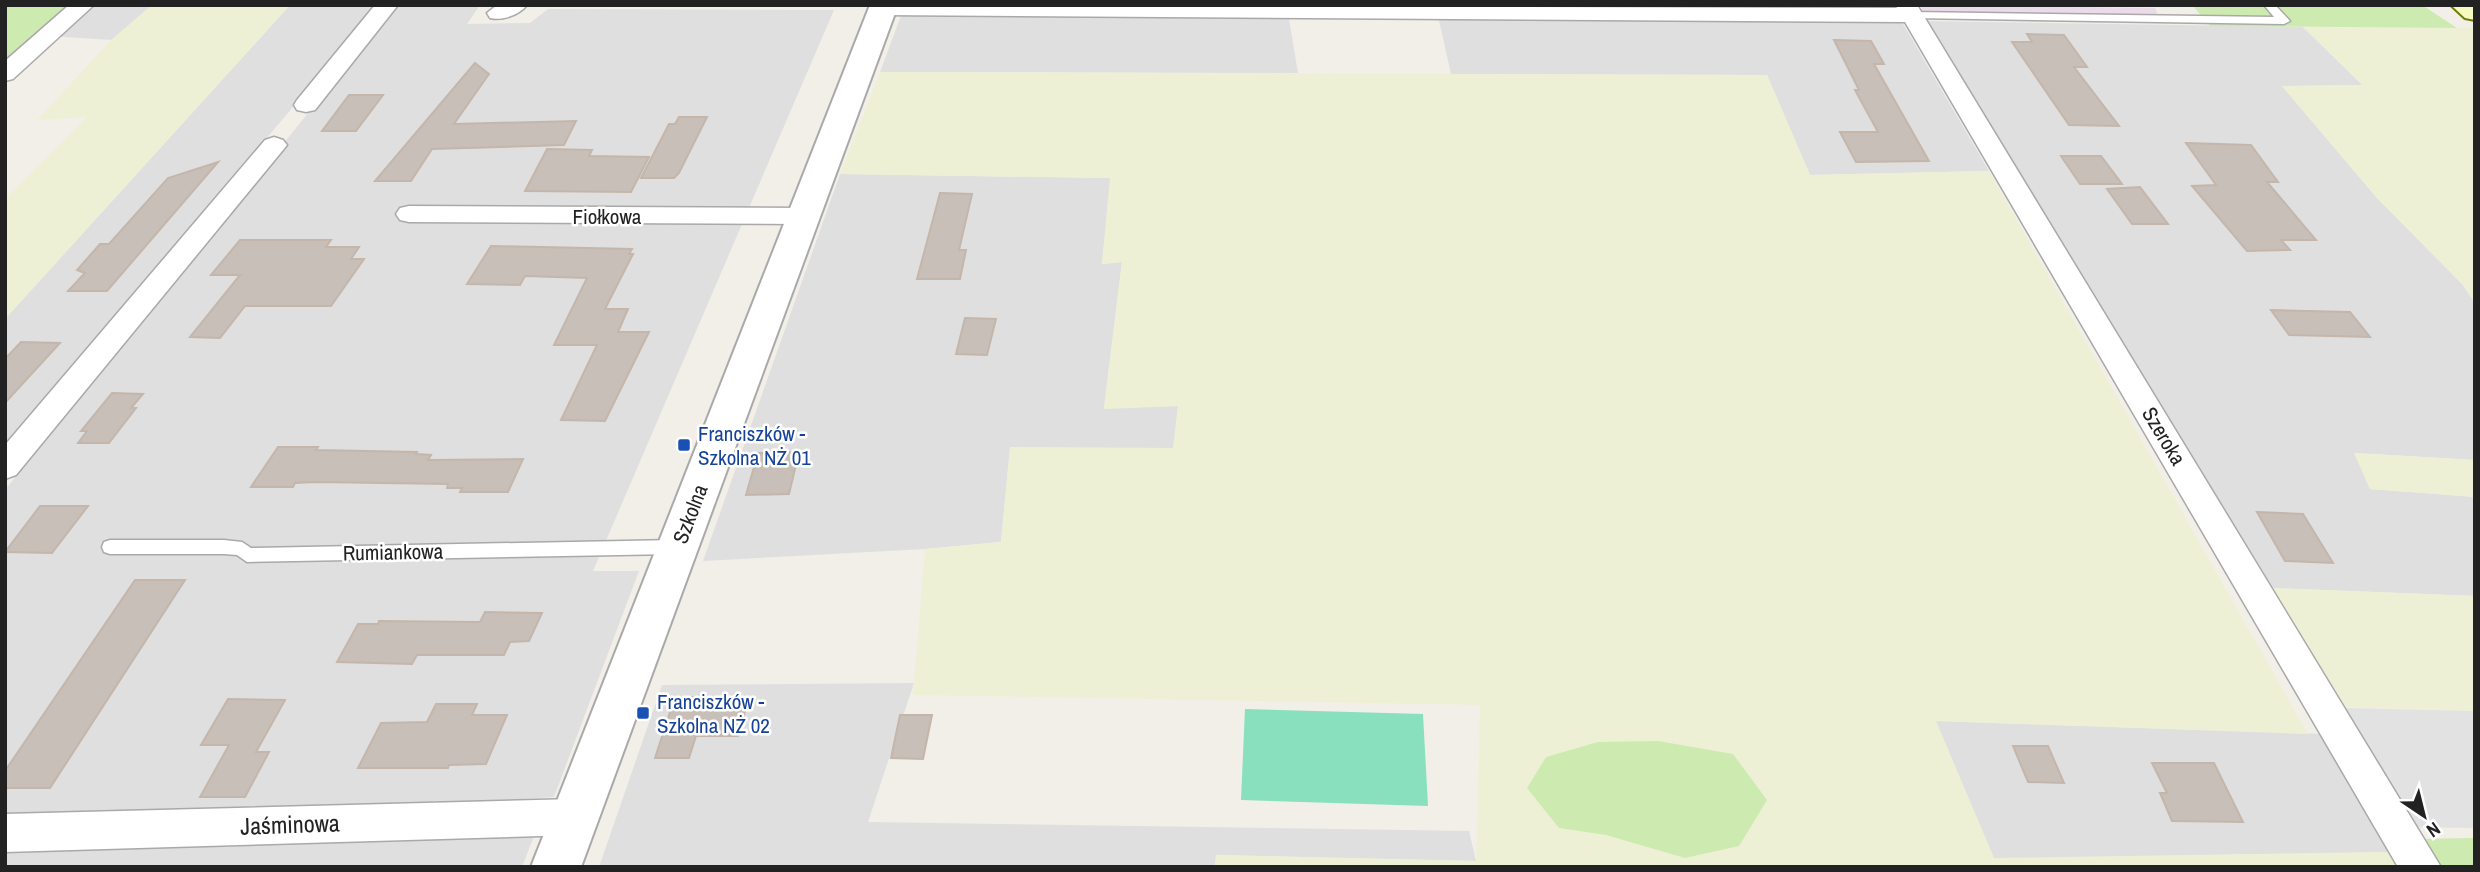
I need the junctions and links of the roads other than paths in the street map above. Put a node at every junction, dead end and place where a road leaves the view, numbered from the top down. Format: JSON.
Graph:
{"nodes":[{"id":1,"x":83,"y":5,"type":"edge"},
{"id":2,"x":2269,"y":5,"type":"edge"},
{"id":3,"x":2464,"y":5,"type":"edge"},
{"id":4,"x":884,"y":7,"type":"edge"},
{"id":5,"x":1910,"y":10,"type":"edge"},
{"id":6,"x":2475,"y":12,"type":"edge"},
{"id":7,"x":380,"y":14,"type":"edge"},
{"id":8,"x":5,"y":74,"type":"edge"},
{"id":9,"x":306,"y":105,"type":"dead end"},
{"id":10,"x":274,"y":145,"type":"dead end"},
{"id":11,"x":409,"y":214,"type":"dead end"},
{"id":12,"x":804,"y":216,"type":"junction"},
{"id":13,"x":5,"y":467,"type":"edge"},
{"id":14,"x":110,"y":547,"type":"dead end"},
{"id":15,"x":678,"y":547,"type":"junction"},
{"id":16,"x":575,"y":817,"type":"junction"},
{"id":17,"x":5,"y":834,"type":"edge"},
{"id":18,"x":556,"y":867,"type":"edge"},
{"id":19,"x":2421,"y":867,"type":"edge"}],
"edges":[{"from":1,"to":8,"type":"street"},
{"from":2,"to":5,"type":"lane"},
{"from":3,"to":6,"type":"main road"},
{"from":4,"to":5,"type":"street"},
{"from":4,"to":12,"type":"street","name":"Szkolna"},
{"from":5,"to":19,"type":"street","name":"Szeroka"},
{"from":7,"to":9,"type":"street"},
{"from":10,"to":13,"type":"street"},
{"from":11,"to":12,"type":"street","name":"Fiołkowa"},
{"from":12,"to":15,"type":"street","name":"Szkolna"},
{"from":14,"to":15,"type":"lane","name":"Rumiankowa"},
{"from":15,"to":16,"type":"street","name":"Szkolna"},
{"from":16,"to":17,"type":"street","name":"Jaśminowa"},
{"from":16,"to":18,"type":"street","name":"Szkolna"}]}
